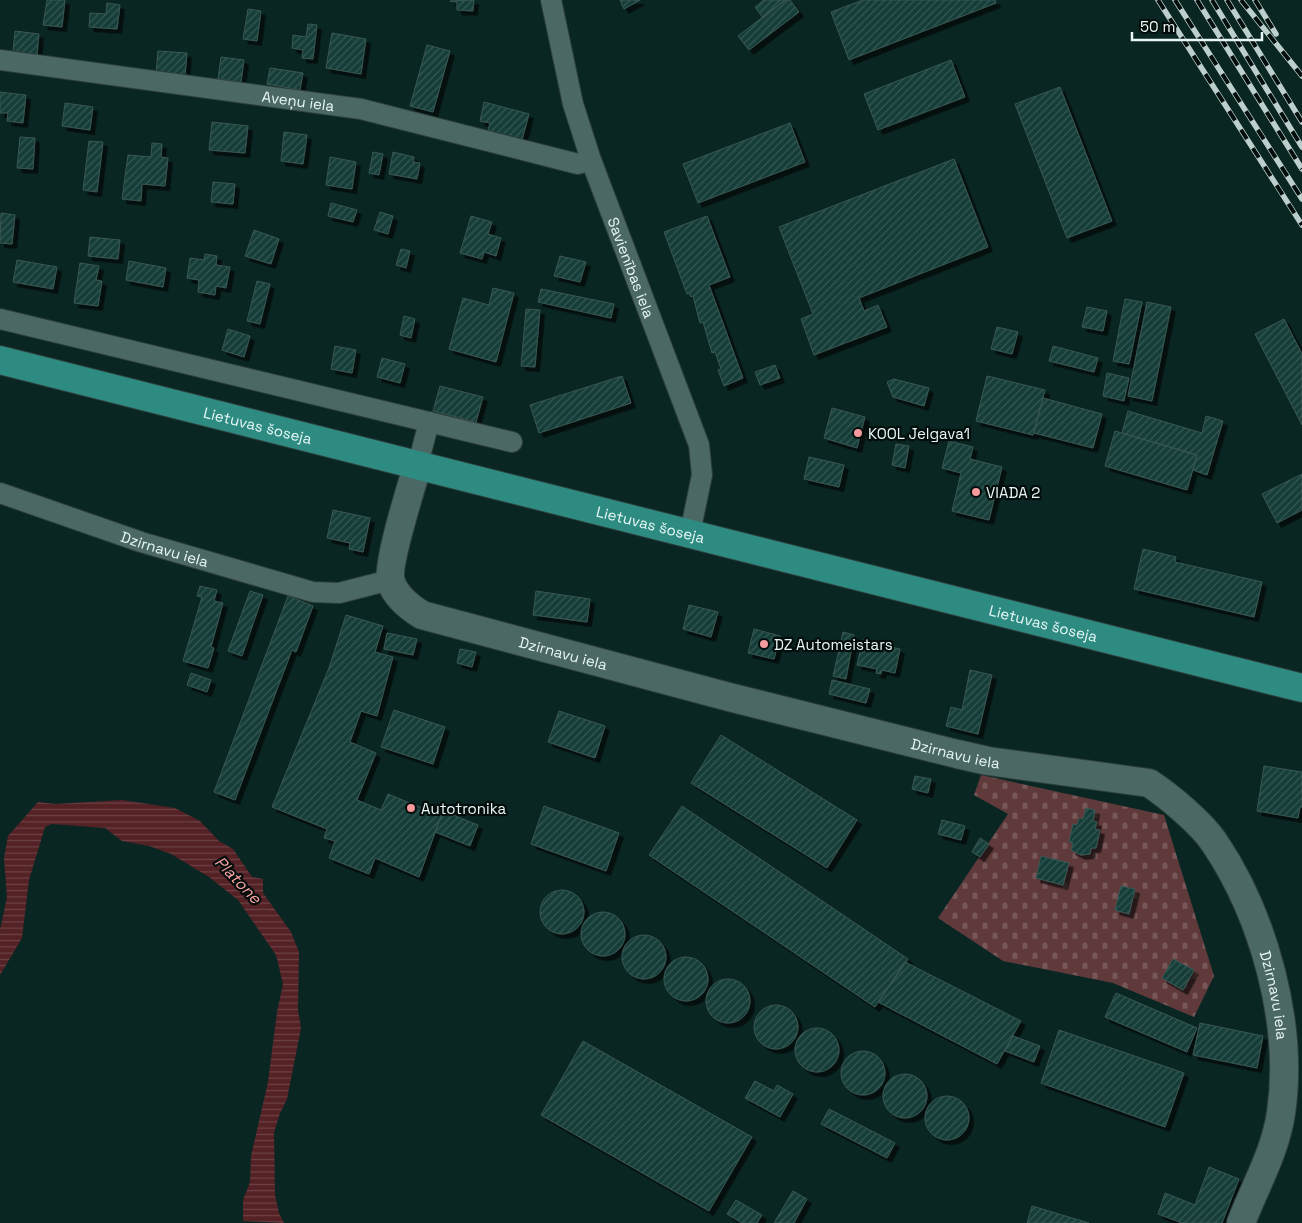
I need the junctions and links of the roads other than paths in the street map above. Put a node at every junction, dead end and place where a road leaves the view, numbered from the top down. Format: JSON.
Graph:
{"nodes":[{"id":1,"x":551,"y":0,"type":"edge"},
{"id":2,"x":0,"y":60,"type":"edge"},
{"id":3,"x":591,"y":160,"type":"junction"},
{"id":4,"x":0,"y":319,"type":"edge"},
{"id":5,"x":0,"y":360,"type":"edge"},
{"id":6,"x":429,"y":422,"type":"junction"},
{"id":7,"x":512,"y":442,"type":"dead end"},
{"id":8,"x":418,"y":464,"type":"junction"},
{"id":9,"x":0,"y":493,"type":"edge"},
{"id":10,"x":690,"y":533,"type":"junction"},
{"id":11,"x":390,"y":580,"type":"junction"},
{"id":12,"x":1302,"y":688,"type":"edge"},
{"id":13,"x":1241,"y":1223,"type":"edge"}],
"edges":[{"from":1,"to":3,"type":"street","name":"Savienības iela"},
{"from":2,"to":3,"type":"street","name":"Aveņu iela"},
{"from":3,"to":10,"type":"street","name":"Savienības iela"},
{"from":4,"to":6,"type":"street"},
{"from":5,"to":8,"type":"main road","name":"Lietuvas šoseja"},
{"from":6,"to":7,"type":"street"},
{"from":6,"to":8,"type":"street"},
{"from":8,"to":10,"type":"main road","name":"Lietuvas šoseja"},
{"from":8,"to":11,"type":"street"},
{"from":9,"to":11,"type":"street","name":"Dzirnavu iela"},
{"from":10,"to":12,"type":"main road","name":"Lietuvas šoseja"},
{"from":11,"to":13,"type":"street","name":"Dzirnavu iela"}]}
